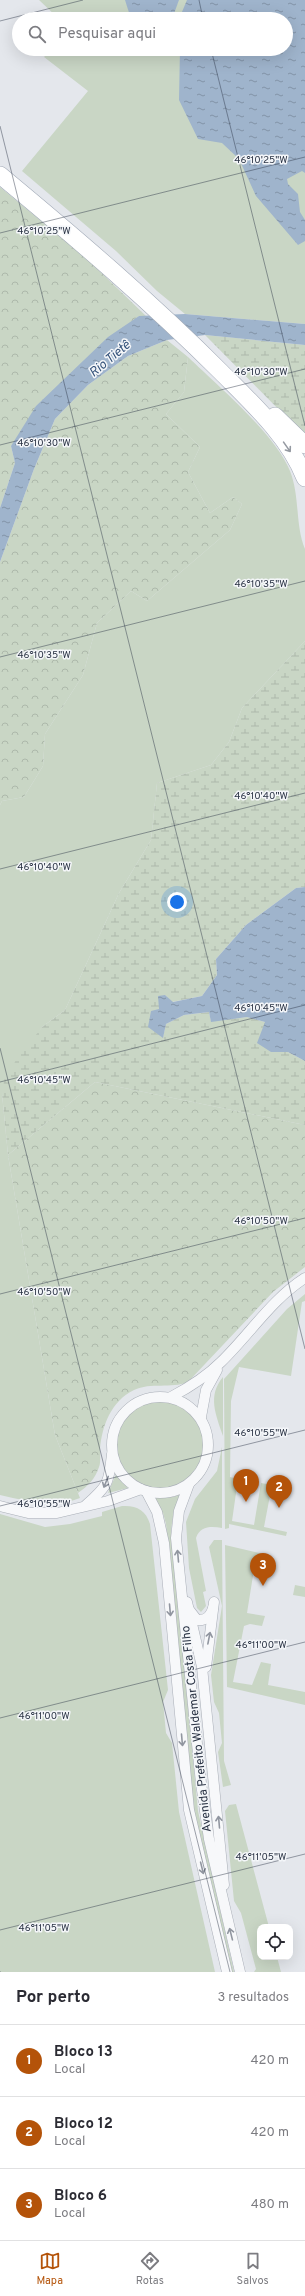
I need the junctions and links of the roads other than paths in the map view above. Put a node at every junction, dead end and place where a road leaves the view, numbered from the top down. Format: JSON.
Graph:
{"nodes":[{"id":1,"x":0,"y":162,"type":"edge"},
{"id":2,"x":0,"y":175,"type":"edge"},
{"id":3,"x":148,"y":296,"type":"junction"},
{"id":4,"x":208,"y":353,"type":"junction"},
{"id":5,"x":305,"y":445,"type":"edge"},
{"id":6,"x":305,"y":478,"type":"edge"},
{"id":7,"x":305,"y":1278,"type":"edge"},
{"id":8,"x":222,"y":1362,"type":"junction"},
{"id":9,"x":171,"y":1397,"type":"junction"},
{"id":10,"x":200,"y":1417,"type":"junction"},
{"id":11,"x":112,"y":1450,"type":"junction"},
{"id":12,"x":189,"y":1484,"type":"junction"},
{"id":13,"x":143,"y":1490,"type":"junction"},
{"id":14,"x":0,"y":1506,"type":"edge"},
{"id":15,"x":84,"y":1506,"type":"junction"},
{"id":16,"x":180,"y":1578,"type":"junction"},
{"id":17,"x":190,"y":1611,"type":"junction"},
{"id":18,"x":205,"y":1691,"type":"junction"},
{"id":19,"x":226,"y":1917,"type":"junction"},
{"id":20,"x":227,"y":1972,"type":"edge"},
{"id":21,"x":240,"y":1972,"type":"edge"}],
"edges":[{"from":1,"to":3,"type":"main road"},
{"from":2,"to":3,"type":"main road"},
{"from":3,"to":4,"type":"main road"},
{"from":4,"to":5,"type":"main road"},
{"from":4,"to":6,"type":"main road","one_way":true},
{"from":7,"to":8,"type":"street"},
{"from":8,"to":9,"type":"street"},
{"from":8,"to":10,"type":"street"},
{"from":9,"to":10,"type":"street"},
{"from":9,"to":11,"type":"street"},
{"from":10,"to":12,"type":"street"},
{"from":11,"to":13,"type":"street"},
{"from":11,"to":15,"type":"street","one_way":true},
{"from":12,"to":13,"type":"street"},
{"from":16,"to":12,"type":"street","name":"Avenida Prefeito Waldemar Costa Filho","one_way":true},
{"from":13,"to":15,"type":"street"},
{"from":13,"to":20,"type":"street","one_way":true},
{"from":14,"to":15,"type":"street"},
{"from":16,"to":17,"type":"street"},
{"from":16,"to":19,"type":"street","name":"Avenida Prefeito Waldemar Costa Filho"},
{"from":17,"to":18,"type":"street"},
{"from":18,"to":17,"type":"street","one_way":true},
{"from":19,"to":18,"type":"street","one_way":true},
{"from":21,"to":19,"type":"street","name":"Avenida Prefeito Waldemar Costa Filho","one_way":true}]}
